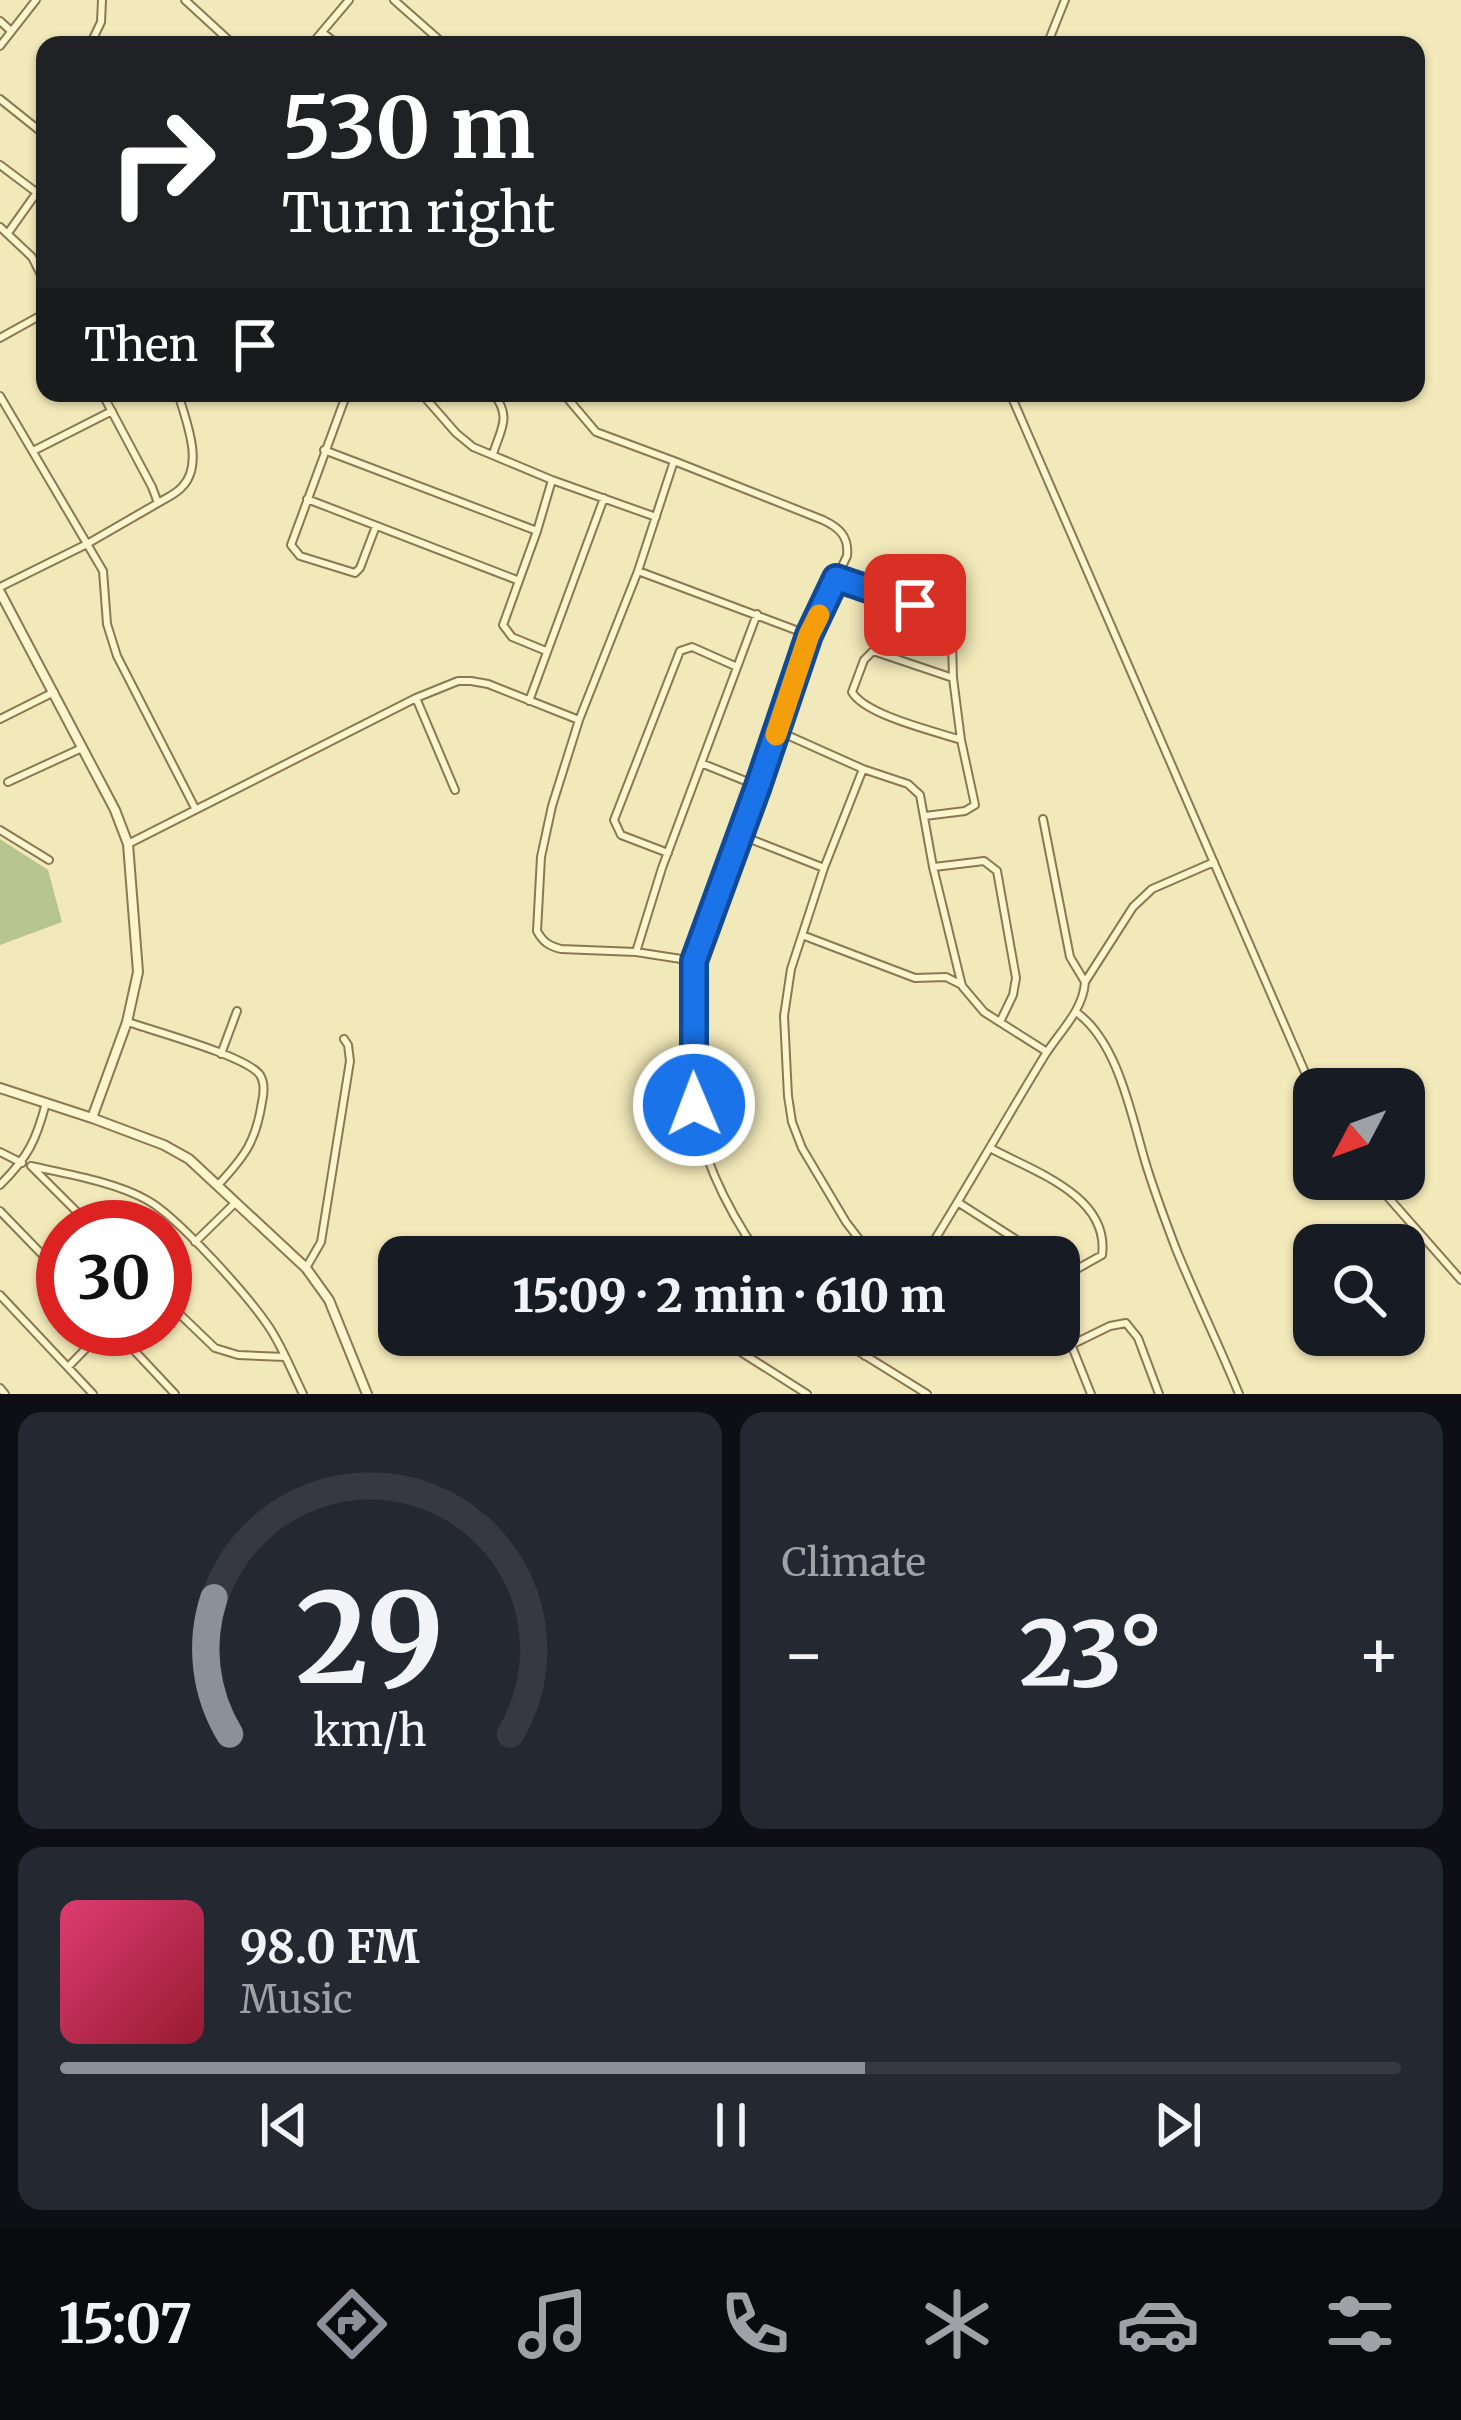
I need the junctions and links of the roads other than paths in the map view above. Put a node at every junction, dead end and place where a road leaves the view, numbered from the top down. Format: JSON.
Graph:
{"nodes":[{"id":1,"x":36,"y":0,"type":"edge"},
{"id":2,"x":102,"y":0,"type":"edge"},
{"id":3,"x":185,"y":0,"type":"edge"},
{"id":4,"x":349,"y":0,"type":"edge"},
{"id":5,"x":394,"y":0,"type":"edge"},
{"id":6,"x":1065,"y":0,"type":"edge"},
{"id":7,"x":0,"y":21,"type":"edge"},
{"id":8,"x":11,"y":31,"type":"junction"},
{"id":9,"x":322,"y":32,"type":"junction"},
{"id":10,"x":94,"y":36,"type":"edge"},
{"id":11,"x":224,"y":36,"type":"edge"},
{"id":12,"x":318,"y":36,"type":"edge"},
{"id":13,"x":327,"y":36,"type":"edge"},
{"id":14,"x":435,"y":36,"type":"edge"},
{"id":15,"x":1051,"y":36,"type":"edge"},
{"id":16,"x":0,"y":46,"type":"edge"},
{"id":17,"x":0,"y":99,"type":"edge"},
{"id":18,"x":36,"y":127,"type":"edge"},
{"id":19,"x":0,"y":165,"type":"edge"},
{"id":20,"x":36,"y":192,"type":"joint"},
{"id":21,"x":4,"y":230,"type":"edge"},
{"id":22,"x":36,"y":265,"type":"edge"},
{"id":23,"x":36,"y":318,"type":"edge"},
{"id":24,"x":0,"y":338,"type":"edge"},
{"id":25,"x":0,"y":396,"type":"edge"},
{"id":26,"x":107,"y":402,"type":"edge"},
{"id":27,"x":180,"y":402,"type":"edge"},
{"id":28,"x":344,"y":402,"type":"edge"},
{"id":29,"x":429,"y":402,"type":"edge"},
{"id":30,"x":499,"y":402,"type":"edge"},
{"id":31,"x":571,"y":402,"type":"edge"},
{"id":32,"x":1014,"y":402,"type":"edge"},
{"id":33,"x":112,"y":411,"type":"junction"},
{"id":34,"x":33,"y":451,"type":"junction"},
{"id":35,"x":325,"y":451,"type":"junction"},
{"id":36,"x":493,"y":454,"type":"junction"},
{"id":37,"x":674,"y":461,"type":"junction"},
{"id":38,"x":551,"y":479,"type":"junction"},
{"id":39,"x":604,"y":498,"type":"junction"},
{"id":40,"x":307,"y":499,"type":"junction"},
{"id":41,"x":158,"y":503,"type":"junction"},
{"id":42,"x":656,"y":517,"type":"junction"},
{"id":43,"x":376,"y":526,"type":"junction"},
{"id":44,"x":537,"y":531,"type":"junction"},
{"id":45,"x":87,"y":544,"type":"junction"},
{"id":46,"x":638,"y":571,"type":"junction"},
{"id":47,"x":836,"y":578,"type":"junction"},
{"id":48,"x":517,"y":580,"type":"junction"},
{"id":49,"x":0,"y":590,"type":"edge"},
{"id":50,"x":757,"y":614,"type":"junction"},
{"id":51,"x":809,"y":635,"type":"junction"},
{"id":52,"x":546,"y":651,"type":"junction"},
{"id":53,"x":736,"y":666,"type":"junction"},
{"id":54,"x":953,"y":678,"type":"junction"},
{"id":55,"x":53,"y":692,"type":"junction"},
{"id":56,"x":416,"y":698,"type":"junction"},
{"id":57,"x":529,"y":701,"type":"junction"},
{"id":58,"x":0,"y":719,"type":"edge"},
{"id":59,"x":579,"y":720,"type":"junction"},
{"id":60,"x":778,"y":731,"type":"junction"},
{"id":61,"x":961,"y":740,"type":"junction"},
{"id":62,"x":82,"y":748,"type":"junction"},
{"id":63,"x":701,"y":764,"type":"junction"},
{"id":64,"x":863,"y":769,"type":"junction"},
{"id":65,"x":8,"y":782,"type":"dead end"},
{"id":66,"x":758,"y":786,"type":"junction"},
{"id":67,"x":455,"y":790,"type":"dead end"},
{"id":68,"x":195,"y":808,"type":"junction"},
{"id":69,"x":925,"y":816,"type":"junction"},
{"id":70,"x":1042,"y":819,"type":"dead end"},
{"id":71,"x":0,"y":830,"type":"edge"},
{"id":72,"x":740,"y":835,"type":"junction"},
{"id":73,"x":128,"y":844,"type":"junction"},
{"id":74,"x":668,"y":853,"type":"junction"},
{"id":75,"x":49,"y":860,"type":"dead end"},
{"id":76,"x":1214,"y":862,"type":"junction"},
{"id":77,"x":933,"y":867,"type":"junction"},
{"id":78,"x":824,"y":868,"type":"junction"},
{"id":79,"x":802,"y":935,"type":"junction"},
{"id":80,"x":636,"y":952,"type":"junction"},
{"id":81,"x":694,"y":961,"type":"junction"},
{"id":82,"x":1085,"y":982,"type":"junction"},
{"id":83,"x":962,"y":986,"type":"junction"},
{"id":84,"x":237,"y":1011,"type":"dead end"},
{"id":85,"x":1076,"y":1012,"type":"junction"},
{"id":86,"x":127,"y":1022,"type":"junction"},
{"id":87,"x":1000,"y":1022,"type":"junction"},
{"id":88,"x":344,"y":1039,"type":"dead end"},
{"id":89,"x":1047,"y":1052,"type":"junction"},
{"id":90,"x":221,"y":1054,"type":"junction"},
{"id":91,"x":1303,"y":1068,"type":"edge"},
{"id":92,"x":0,"y":1088,"type":"edge"},
{"id":93,"x":46,"y":1103,"type":"junction"},
{"id":94,"x":92,"y":1118,"type":"junction"},
{"id":95,"x":992,"y":1149,"type":"junction"},
{"id":96,"x":0,"y":1152,"type":"edge"},
{"id":97,"x":26,"y":1163,"type":"junction"},
{"id":98,"x":219,"y":1184,"type":"junction"},
{"id":99,"x":0,"y":1185,"type":"edge"},
{"id":100,"x":64,"y":1200,"type":"edge"},
{"id":101,"x":1391,"y":1200,"type":"edge"},
{"id":102,"x":237,"y":1202,"type":"junction"},
{"id":103,"x":958,"y":1203,"type":"junction"},
{"id":104,"x":0,"y":1211,"type":"edge"},
{"id":105,"x":747,"y":1236,"type":"edge"},
{"id":106,"x":857,"y":1236,"type":"edge"},
{"id":107,"x":937,"y":1236,"type":"edge"},
{"id":108,"x":1010,"y":1236,"type":"edge"},
{"id":109,"x":194,"y":1242,"type":"junction"},
{"id":110,"x":36,"y":1248,"type":"edge"},
{"id":111,"x":1080,"y":1267,"type":"edge"},
{"id":112,"x":306,"y":1268,"type":"junction"},
{"id":113,"x":1461,"y":1280,"type":"edge"},
{"id":114,"x":0,"y":1295,"type":"edge"},
{"id":115,"x":192,"y":1326,"type":"edge"},
{"id":116,"x":1080,"y":1341,"type":"edge"},
{"id":117,"x":80,"y":1356,"type":"edge"},
{"id":118,"x":137,"y":1356,"type":"edge"},
{"id":119,"x":748,"y":1356,"type":"edge"},
{"id":120,"x":866,"y":1356,"type":"edge"},
{"id":121,"x":1075,"y":1356,"type":"edge"},
{"id":122,"x":285,"y":1357,"type":"junction"},
{"id":123,"x":68,"y":1367,"type":"junction"},
{"id":124,"x":93,"y":1394,"type":"edge"},
{"id":125,"x":176,"y":1394,"type":"edge"},
{"id":126,"x":303,"y":1394,"type":"edge"},
{"id":127,"x":368,"y":1394,"type":"edge"},
{"id":128,"x":807,"y":1394,"type":"edge"},
{"id":129,"x":927,"y":1394,"type":"edge"},
{"id":130,"x":1091,"y":1394,"type":"edge"},
{"id":131,"x":1159,"y":1394,"type":"edge"},
{"id":132,"x":1239,"y":1394,"type":"edge"}],
"edges":[{"from":1,"to":8,"type":"street"},
{"from":2,"to":10,"type":"street"},
{"from":3,"to":11,"type":"street"},
{"from":4,"to":9,"type":"street"},
{"from":5,"to":14,"type":"street"},
{"from":6,"to":15,"type":"street"},
{"from":7,"to":8,"type":"street"},
{"from":8,"to":16,"type":"street"},
{"from":9,"to":12,"type":"street"},
{"from":9,"to":13,"type":"street"},
{"from":17,"to":18,"type":"street"},
{"from":19,"to":20,"type":"street"},
{"from":20,"to":21,"type":"street"},
{"from":21,"to":22,"type":"street"},
{"from":23,"to":24,"type":"street"},
{"from":25,"to":34,"type":"street"},
{"from":26,"to":33,"type":"street"},
{"from":27,"to":41,"type":"street"},
{"from":28,"to":35,"type":"street"},
{"from":29,"to":36,"type":"street"},
{"from":30,"to":36,"type":"street"},
{"from":31,"to":37,"type":"street"},
{"from":32,"to":76,"type":"street"},
{"from":33,"to":34,"type":"street"},
{"from":33,"to":41,"type":"street"},
{"from":34,"to":45,"type":"street"},
{"from":35,"to":40,"type":"street"},
{"from":35,"to":44,"type":"street"},
{"from":36,"to":38,"type":"street"},
{"from":37,"to":42,"type":"street"},
{"from":37,"to":47,"type":"street"},
{"from":38,"to":39,"type":"street"},
{"from":38,"to":44,"type":"street"},
{"from":39,"to":42,"type":"street"},
{"from":39,"to":52,"type":"street"},
{"from":40,"to":43,"type":"street"},
{"from":40,"to":43,"type":"street"},
{"from":41,"to":45,"type":"street"},
{"from":42,"to":46,"type":"street"},
{"from":43,"to":48,"type":"street"},
{"from":44,"to":48,"type":"street"},
{"from":45,"to":49,"type":"street"},
{"from":45,"to":68,"type":"street"},
{"from":46,"to":50,"type":"street"},
{"from":46,"to":59,"type":"street"},
{"from":47,"to":51,"type":"street"},
{"from":47,"to":54,"type":"street"},
{"from":48,"to":52,"type":"street"},
{"from":49,"to":55,"type":"street"},
{"from":50,"to":51,"type":"street"},
{"from":50,"to":53,"type":"street"},
{"from":51,"to":60,"type":"street"},
{"from":52,"to":57,"type":"street"},
{"from":53,"to":63,"type":"street"},
{"from":53,"to":74,"type":"street"},
{"from":54,"to":61,"type":"street"},
{"from":54,"to":61,"type":"street"},
{"from":55,"to":58,"type":"street"},
{"from":55,"to":62,"type":"street"},
{"from":56,"to":57,"type":"street"},
{"from":56,"to":67,"type":"street"},
{"from":56,"to":68,"type":"street"},
{"from":57,"to":59,"type":"street"},
{"from":59,"to":80,"type":"street"},
{"from":60,"to":64,"type":"street"},
{"from":60,"to":66,"type":"street"},
{"from":61,"to":69,"type":"street"},
{"from":62,"to":65,"type":"street"},
{"from":62,"to":73,"type":"street"},
{"from":63,"to":66,"type":"street"},
{"from":63,"to":74,"type":"street"},
{"from":64,"to":69,"type":"street"},
{"from":64,"to":78,"type":"street"},
{"from":66,"to":72,"type":"street"},
{"from":68,"to":73,"type":"street"},
{"from":69,"to":77,"type":"street"},
{"from":70,"to":82,"type":"street"},
{"from":71,"to":75,"type":"street"},
{"from":72,"to":78,"type":"street"},
{"from":72,"to":81,"type":"street"},
{"from":73,"to":86,"type":"street"},
{"from":74,"to":80,"type":"street"},
{"from":76,"to":82,"type":"street"},
{"from":76,"to":91,"type":"street"},
{"from":77,"to":83,"type":"street"},
{"from":77,"to":87,"type":"street"},
{"from":78,"to":79,"type":"street"},
{"from":79,"to":83,"type":"street"},
{"from":79,"to":106,"type":"street"},
{"from":80,"to":81,"type":"street"},
{"from":81,"to":105,"type":"street"},
{"from":82,"to":85,"type":"street"},
{"from":83,"to":87,"type":"street"},
{"from":84,"to":90,"type":"street"},
{"from":85,"to":89,"type":"street"},
{"from":85,"to":132,"type":"street"},
{"from":86,"to":90,"type":"street"},
{"from":86,"to":94,"type":"street"},
{"from":87,"to":89,"type":"street"},
{"from":88,"to":112,"type":"street"},
{"from":89,"to":95,"type":"street"},
{"from":90,"to":98,"type":"street"},
{"from":92,"to":93,"type":"street"},
{"from":93,"to":94,"type":"street"},
{"from":93,"to":97,"type":"street"},
{"from":94,"to":98,"type":"street"},
{"from":95,"to":103,"type":"street"},
{"from":95,"to":111,"type":"street"},
{"from":96,"to":97,"type":"street"},
{"from":97,"to":99,"type":"street"},
{"from":97,"to":100,"type":"street"},
{"from":97,"to":109,"type":"street"},
{"from":98,"to":102,"type":"street"},
{"from":101,"to":113,"type":"street"},
{"from":102,"to":109,"type":"street"},
{"from":102,"to":112,"type":"street"},
{"from":103,"to":107,"type":"street"},
{"from":103,"to":108,"type":"street"},
{"from":104,"to":110,"type":"street"},
{"from":109,"to":122,"type":"street"},
{"from":112,"to":127,"type":"street"},
{"from":114,"to":123,"type":"street"},
{"from":115,"to":122,"type":"street"},
{"from":116,"to":131,"type":"street"},
{"from":117,"to":123,"type":"street"},
{"from":118,"to":125,"type":"street"},
{"from":119,"to":128,"type":"street"},
{"from":120,"to":129,"type":"street"},
{"from":121,"to":130,"type":"street"},
{"from":122,"to":126,"type":"street"},
{"from":123,"to":124,"type":"street"}]}
